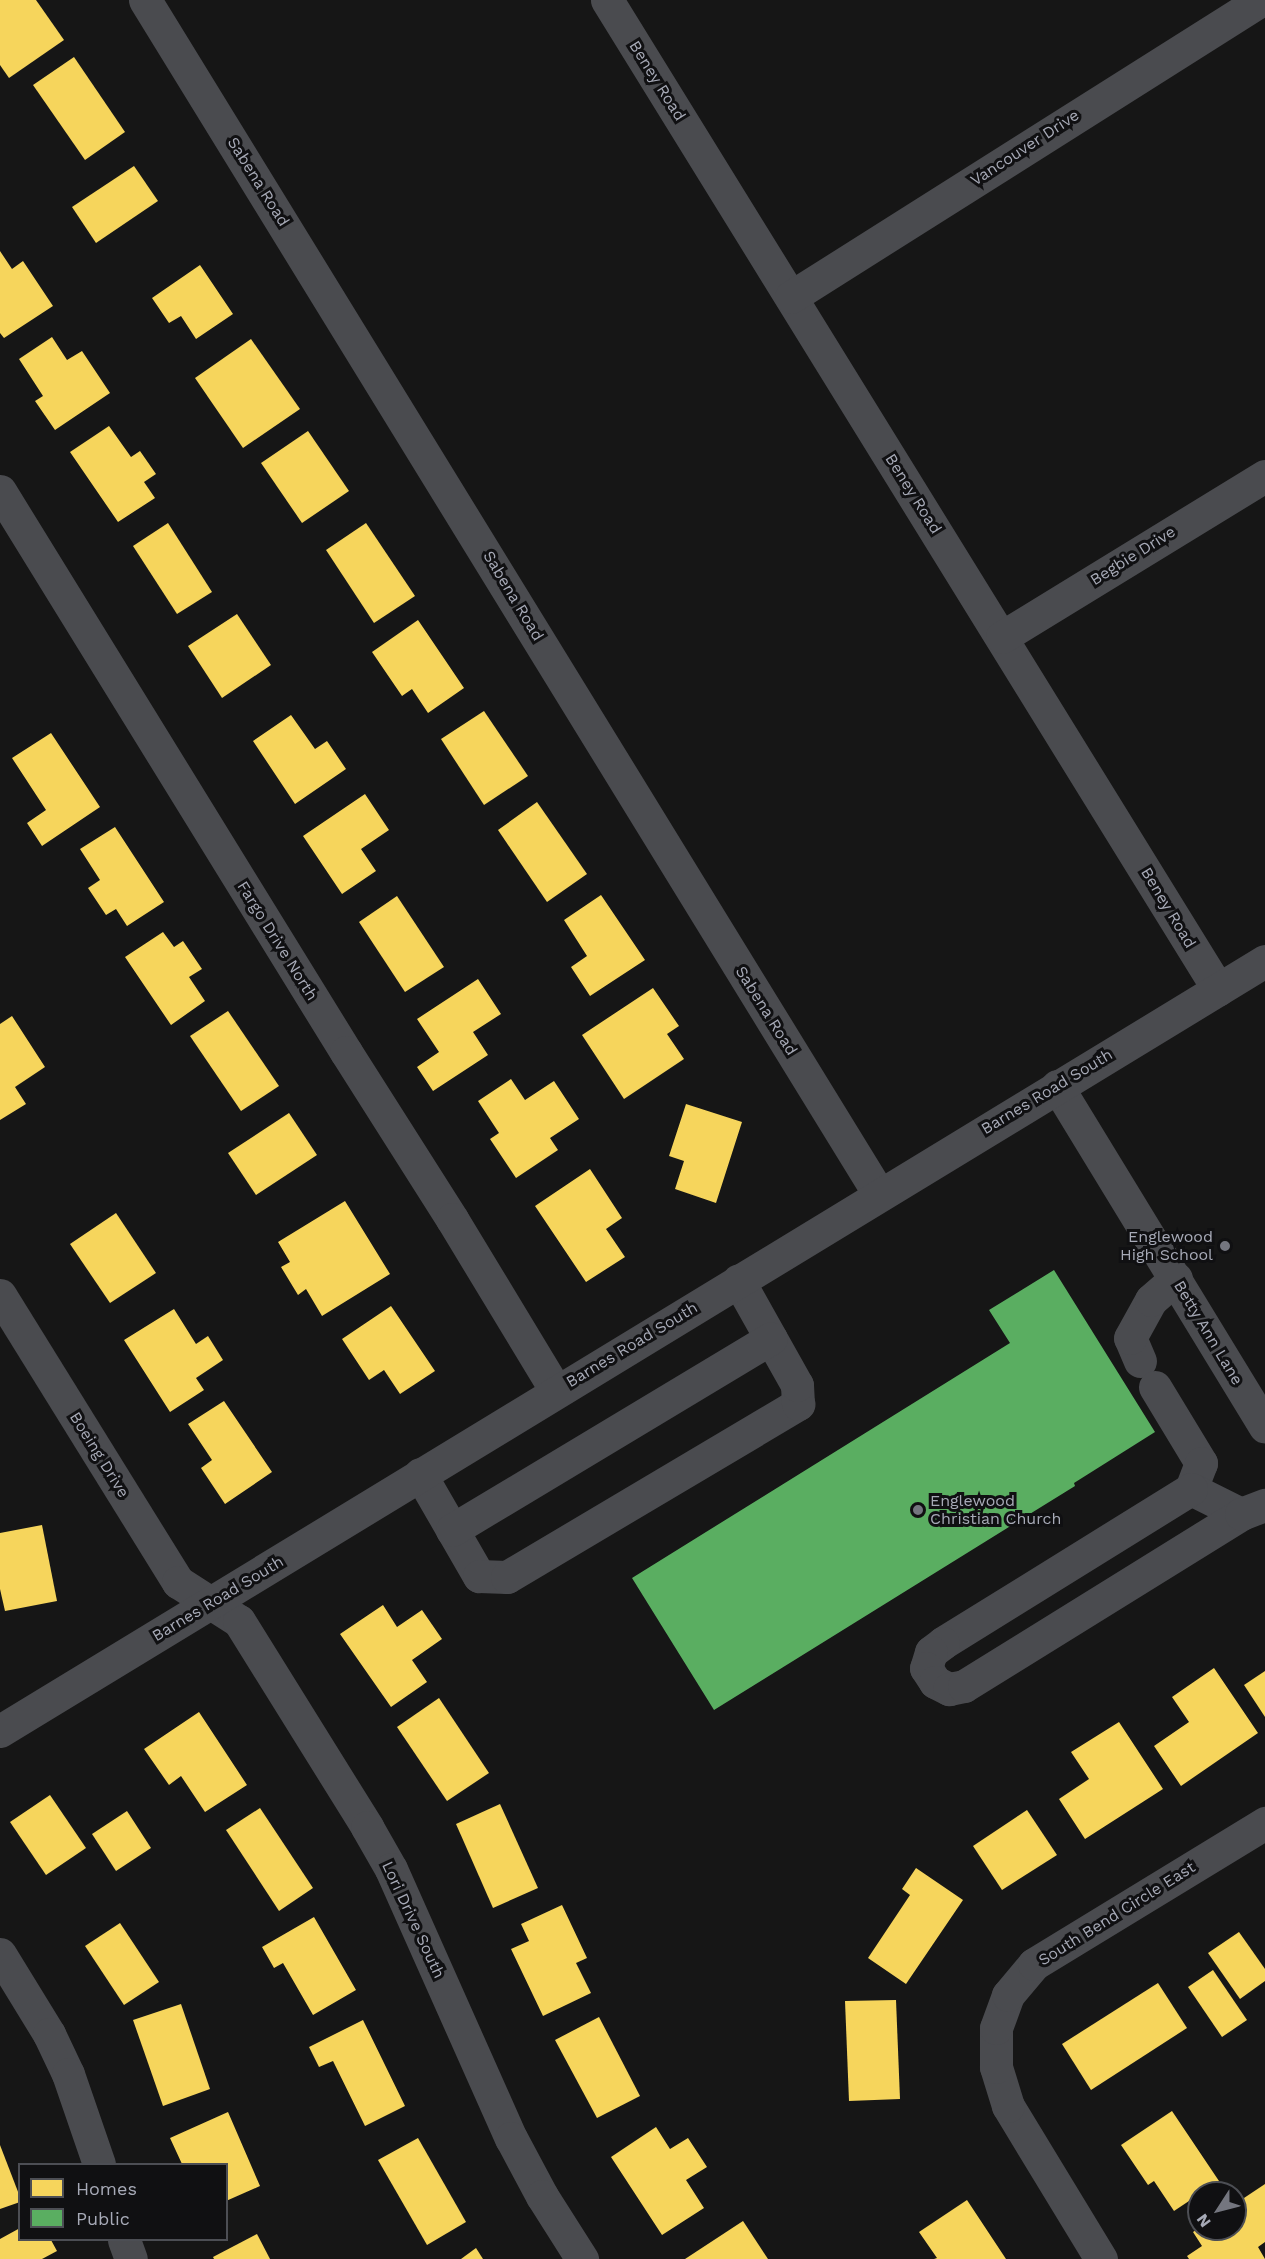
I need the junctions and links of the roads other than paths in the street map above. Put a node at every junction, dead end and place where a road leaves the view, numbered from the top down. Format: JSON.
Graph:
{"nodes":[{"id":1,"x":145,"y":0,"type":"edge"},
{"id":2,"x":607,"y":0,"type":"edge"},
{"id":3,"x":1261,"y":0,"type":"edge"},
{"id":4,"x":791,"y":297,"type":"junction"},
{"id":5,"x":1265,"y":476,"type":"edge"},
{"id":6,"x":0,"y":491,"type":"edge"},
{"id":7,"x":1002,"y":637,"type":"junction"},
{"id":8,"x":1265,"y":961,"type":"edge"},
{"id":9,"x":1218,"y":989,"type":"junction"},
{"id":10,"x":1057,"y":1086,"type":"junction"},
{"id":11,"x":879,"y":1194,"type":"junction"},
{"id":12,"x":1176,"y":1278,"type":"junction"},
{"id":13,"x":738,"y":1280,"type":"junction"},
{"id":14,"x":0,"y":1295,"type":"edge"},
{"id":15,"x":771,"y":1338,"type":"junction"},
{"id":16,"x":556,"y":1391,"type":"junction"},
{"id":17,"x":1265,"y":1427,"type":"edge"},
{"id":18,"x":420,"y":1474,"type":"junction"},
{"id":19,"x":1191,"y":1489,"type":"junction"},
{"id":20,"x":1253,"y":1509,"type":"edge"},
{"id":21,"x":452,"y":1530,"type":"junction"},
{"id":22,"x":212,"y":1602,"type":"junction"},
{"id":23,"x":0,"y":1731,"type":"edge"},
{"id":24,"x":1265,"y":1823,"type":"edge"},
{"id":25,"x":0,"y":1954,"type":"edge"},
{"id":26,"x":99,"y":2163,"type":"edge"},
{"id":27,"x":124,"y":2241,"type":"edge"},
{"id":28,"x":131,"y":2259,"type":"edge"},
{"id":29,"x":582,"y":2259,"type":"edge"},
{"id":30,"x":1101,"y":2259,"type":"edge"}],
"edges":[{"from":1,"to":11,"type":"street","name":"Sabena Road"},
{"from":2,"to":4,"type":"street","name":"Beney Road"},
{"from":3,"to":4,"type":"street","name":"Vancouver Drive"},
{"from":4,"to":7,"type":"street","name":"Beney Road"},
{"from":5,"to":7,"type":"street","name":"Begbie Drive"},
{"from":6,"to":16,"type":"street","name":"Fargo Drive North"},
{"from":7,"to":9,"type":"street","name":"Beney Road"},
{"from":8,"to":9,"type":"street","name":"Barnes Road South"},
{"from":9,"to":10,"type":"street","name":"Barnes Road South"},
{"from":10,"to":11,"type":"street","name":"Barnes Road South"},
{"from":10,"to":12,"type":"street","name":"Betty Ann Lane"},
{"from":11,"to":13,"type":"street","name":"Barnes Road South"},
{"from":12,"to":17,"type":"street","name":"Betty Ann Lane"},
{"from":12,"to":19,"type":"street"},
{"from":13,"to":15,"type":"street"},
{"from":13,"to":16,"type":"street","name":"Barnes Road South"},
{"from":14,"to":22,"type":"street","name":"Boeing Drive"},
{"from":15,"to":21,"type":"street"},
{"from":15,"to":21,"type":"street"},
{"from":16,"to":18,"type":"street","name":"Barnes Road South"},
{"from":18,"to":21,"type":"street"},
{"from":18,"to":22,"type":"street","name":"Barnes Road South"},
{"from":19,"to":20,"type":"street"},
{"from":19,"to":20,"type":"street"},
{"from":22,"to":23,"type":"street","name":"Barnes Road South"},
{"from":22,"to":29,"type":"street","name":"Lori Drive South"},
{"from":24,"to":30,"type":"street","name":"South Bend Circle East"},
{"from":25,"to":26,"type":"street"},
{"from":27,"to":28,"type":"street"}]}
